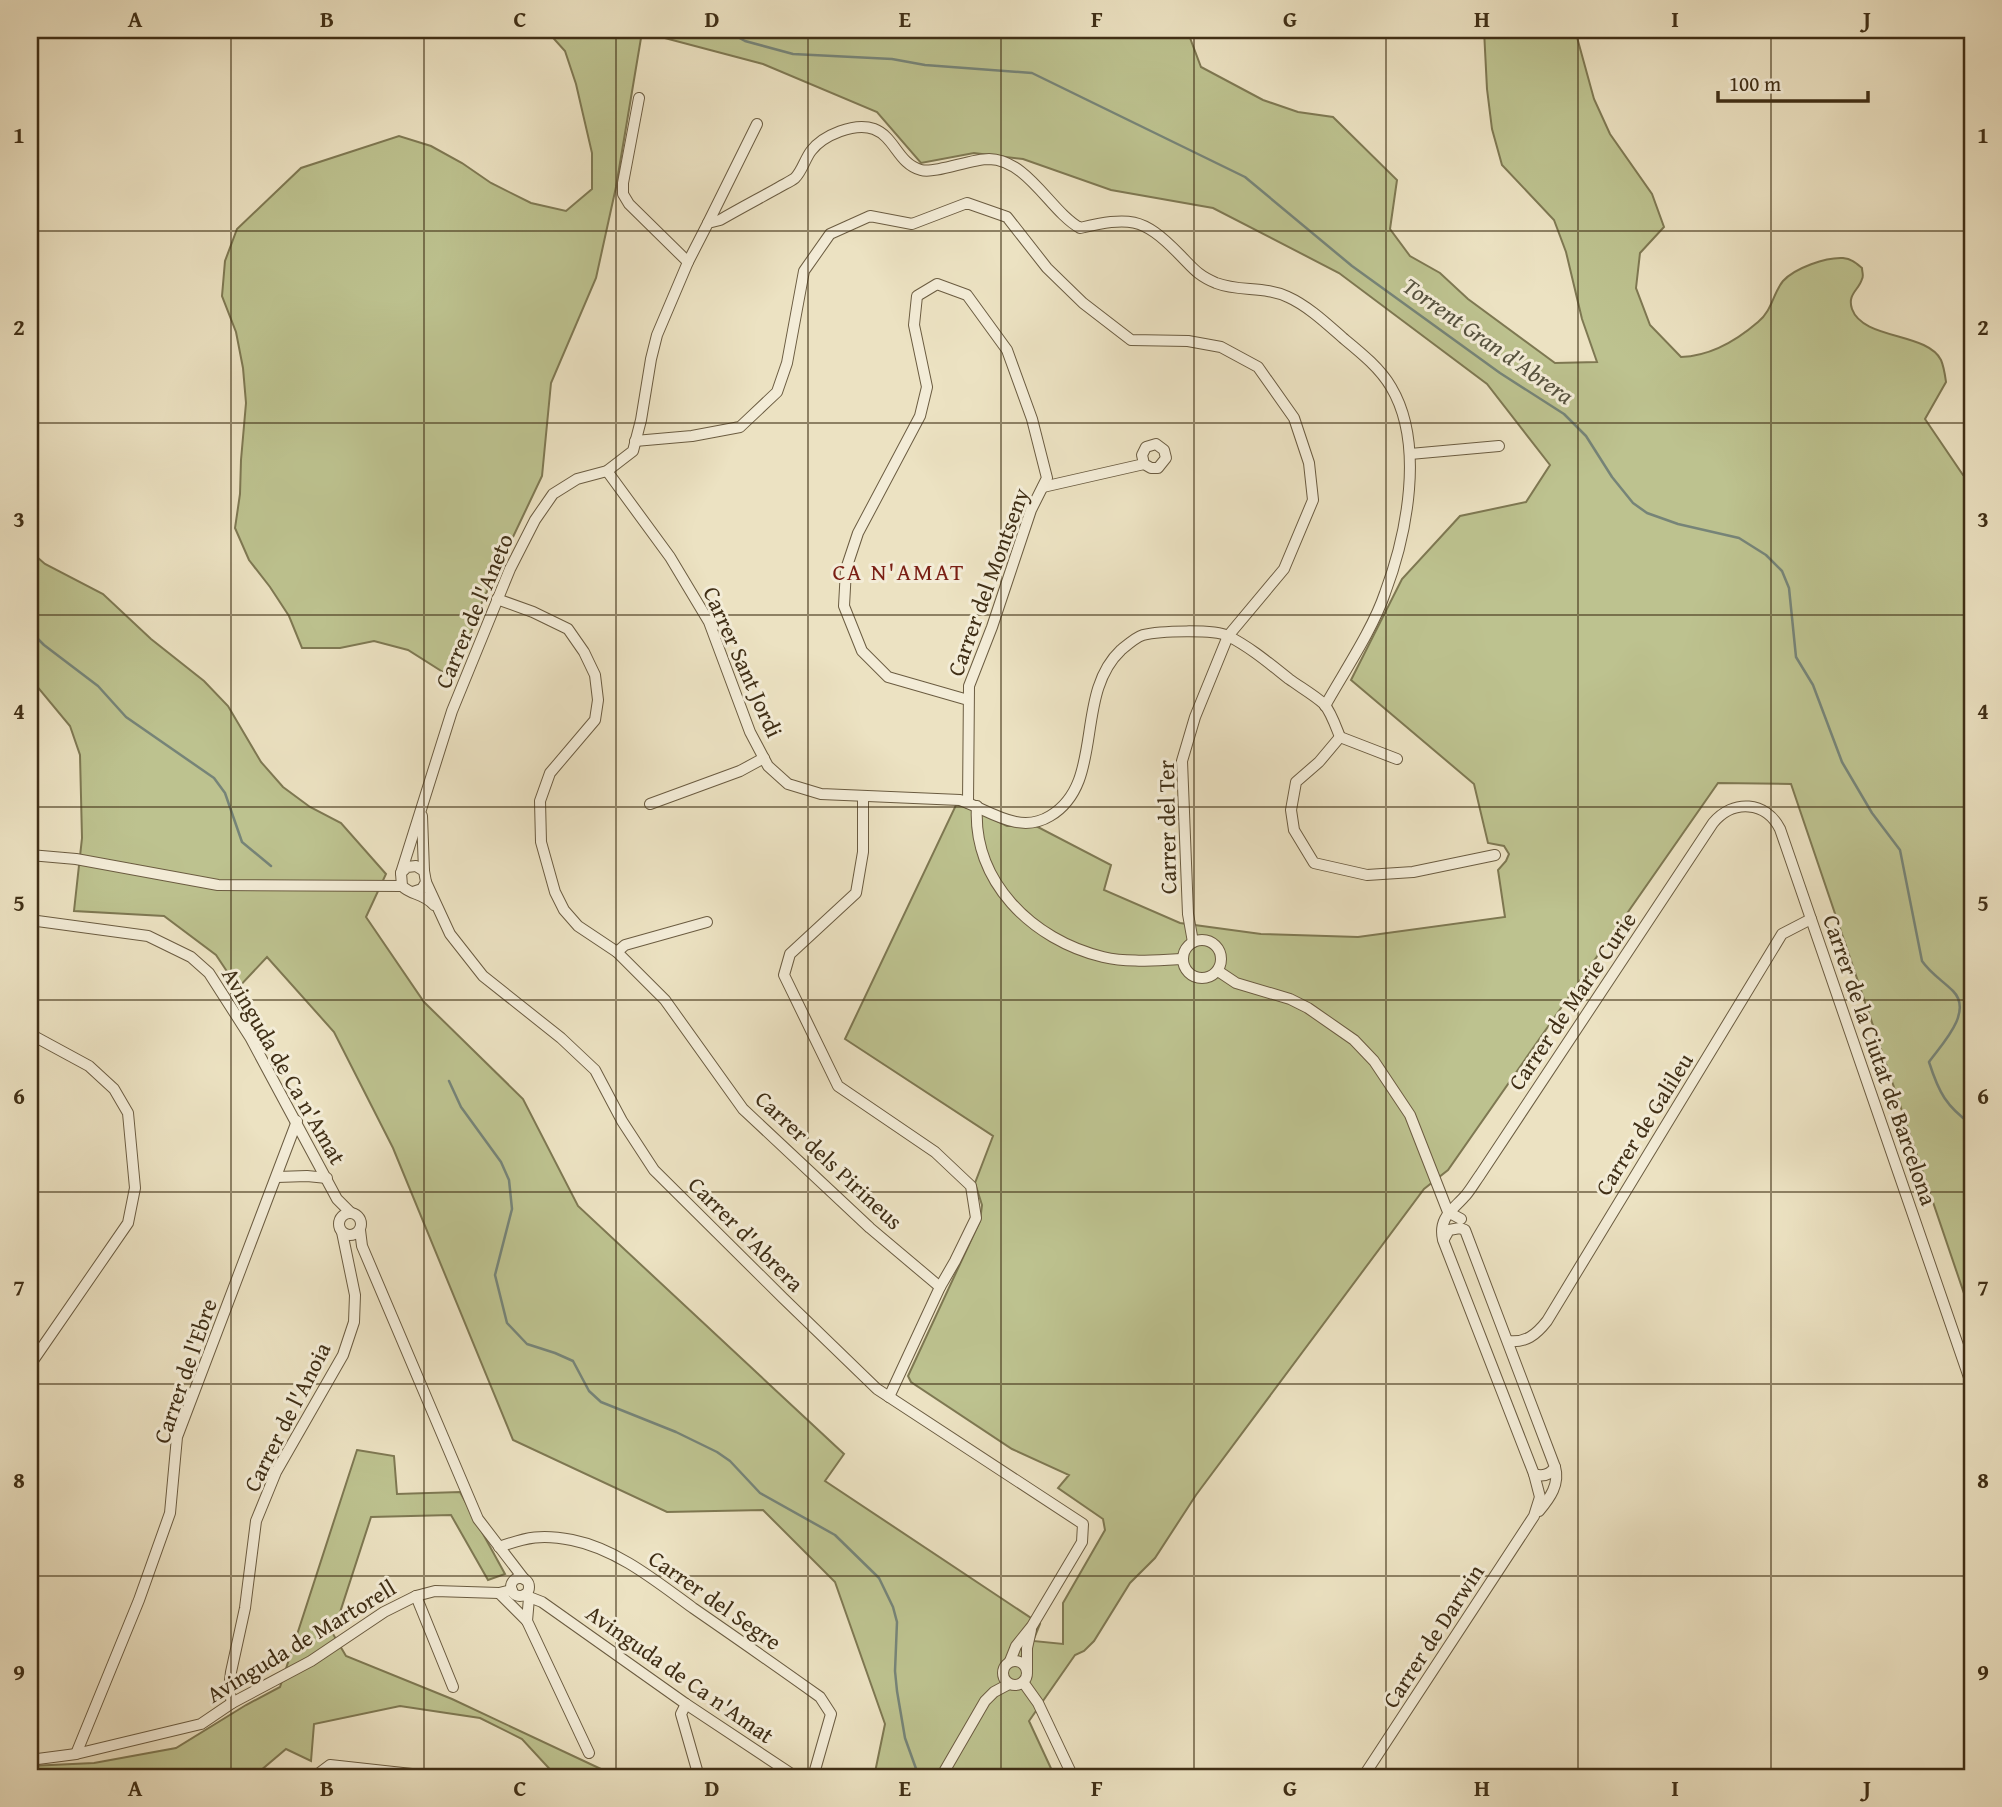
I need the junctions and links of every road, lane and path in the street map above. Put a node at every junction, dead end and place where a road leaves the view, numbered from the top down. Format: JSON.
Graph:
{"nodes":[{"id":1,"x":639,"y":98,"type":"dead end"},
{"id":2,"x":757,"y":124,"type":"dead end"},
{"id":3,"x":708,"y":223,"type":"junction"},
{"id":4,"x":688,"y":262,"type":"junction"},
{"id":5,"x":635,"y":441,"type":"junction"},
{"id":6,"x":1499,"y":446,"type":"dead end"},
{"id":7,"x":1410,"y":454,"type":"junction"},
{"id":8,"x":1144,"y":464,"type":"dead end"},
{"id":9,"x":607,"y":471,"type":"junction"},
{"id":10,"x":1043,"y":487,"type":"junction"},
{"id":11,"x":497,"y":599,"type":"junction"},
{"id":12,"x":1228,"y":636,"type":"junction"},
{"id":13,"x":968,"y":700,"type":"junction"},
{"id":14,"x":1325,"y":706,"type":"junction"},
{"id":15,"x":1340,"y":737,"type":"junction"},
{"id":16,"x":764,"y":758,"type":"junction"},
{"id":17,"x":1397,"y":759,"type":"dead end"},
{"id":18,"x":863,"y":796,"type":"junction"},
{"id":19,"x":422,"y":804,"type":"junction"},
{"id":20,"x":649,"y":804,"type":"dead end"},
{"id":21,"x":973,"y":804,"type":"junction"},
{"id":22,"x":1711,"y":826,"type":"joint"},
{"id":23,"x":30,"y":855,"type":"edge"},
{"id":24,"x":1495,"y":855,"type":"dead end"},
{"id":25,"x":401,"y":873,"type":"junction"},
{"id":26,"x":425,"y":876,"type":"junction"},
{"id":27,"x":402,"y":886,"type":"junction"},
{"id":28,"x":413,"y":892,"type":"junction"},
{"id":29,"x":441,"y":914,"type":"junction"},
{"id":30,"x":1811,"y":919,"type":"junction"},
{"id":31,"x":30,"y":920,"type":"edge"},
{"id":32,"x":707,"y":922,"type":"dead end"},
{"id":33,"x":1193,"y":942,"type":"junction"},
{"id":34,"x":617,"y":952,"type":"junction"},
{"id":35,"x":1183,"y":958,"type":"junction"},
{"id":36,"x":1218,"y":971,"type":"junction"},
{"id":37,"x":30,"y":1034,"type":"edge"},
{"id":38,"x":296,"y":1121,"type":"junction"},
{"id":39,"x":277,"y":1177,"type":"junction"},
{"id":40,"x":327,"y":1178,"type":"junction"},
{"id":41,"x":1465,"y":1196,"type":"junction"},
{"id":42,"x":337,"y":1199,"type":"junction"},
{"id":43,"x":351,"y":1212,"type":"junction"},
{"id":44,"x":1448,"y":1212,"type":"junction"},
{"id":45,"x":340,"y":1218,"type":"junction"},
{"id":46,"x":1461,"y":1219,"type":"junction"},
{"id":47,"x":359,"y":1230,"type":"junction"},
{"id":48,"x":1465,"y":1230,"type":"junction"},
{"id":49,"x":345,"y":1234,"type":"junction"},
{"id":50,"x":1443,"y":1240,"type":"junction"},
{"id":51,"x":362,"y":1246,"type":"junction"},
{"id":52,"x":940,"y":1287,"type":"junction"},
{"id":53,"x":1508,"y":1341,"type":"junction"},
{"id":54,"x":30,"y":1365,"type":"edge"},
{"id":55,"x":1972,"y":1386,"type":"edge"},
{"id":56,"x":889,"y":1397,"type":"junction"},
{"id":57,"x":1555,"y":1466,"type":"junction"},
{"id":58,"x":1534,"y":1474,"type":"junction"},
{"id":59,"x":1534,"y":1516,"type":"junction"},
{"id":60,"x":499,"y":1547,"type":"junction"},
{"id":61,"x":522,"y":1588,"type":"junction"},
{"id":62,"x":499,"y":1593,"type":"junction"},
{"id":63,"x":416,"y":1596,"type":"junction"},
{"id":64,"x":527,"y":1621,"type":"junction"},
{"id":65,"x":1032,"y":1626,"type":"junction"},
{"id":66,"x":1010,"y":1661,"type":"junction"},
{"id":67,"x":1027,"y":1671,"type":"junction"},
{"id":68,"x":1006,"y":1681,"type":"junction"},
{"id":69,"x":1023,"y":1682,"type":"junction"},
{"id":70,"x":453,"y":1687,"type":"dead end"},
{"id":71,"x":232,"y":1703,"type":"junction"},
{"id":72,"x":686,"y":1704,"type":"junction"},
{"id":73,"x":589,"y":1753,"type":"dead end"},
{"id":74,"x":76,"y":1754,"type":"junction"},
{"id":75,"x":30,"y":1760,"type":"edge"},
{"id":76,"x":314,"y":1777,"type":"edge"},
{"id":77,"x":439,"y":1777,"type":"edge"},
{"id":78,"x":699,"y":1777,"type":"edge"},
{"id":79,"x":796,"y":1777,"type":"edge"},
{"id":80,"x":813,"y":1777,"type":"edge"},
{"id":81,"x":941,"y":1777,"type":"edge"},
{"id":82,"x":1073,"y":1777,"type":"edge"},
{"id":83,"x":1363,"y":1777,"type":"edge"}],
"edges":[{"from":1,"to":4,"type":"street"},
{"from":2,"to":3,"type":"street"},
{"from":3,"to":4,"type":"street"},
{"from":3,"to":7,"type":"street"},
{"from":4,"to":5,"type":"street"},
{"from":5,"to":9,"type":"street"},
{"from":5,"to":12,"type":"street","name":"Carrer del Ter"},
{"from":6,"to":7,"type":"street"},
{"from":7,"to":14,"type":"street"},
{"from":8,"to":10,"type":"street"},
{"from":9,"to":11,"type":"street","name":"Carrer de l'Aneto"},
{"from":9,"to":16,"type":"street","name":"Carrer Sant Jordi"},
{"from":10,"to":13,"type":"street","name":"Carrer del Montseny"},
{"from":10,"to":13,"type":"street","name":"Carrer del Montseny"},
{"from":11,"to":19,"type":"street","name":"Carrer de l'Aneto"},
{"from":11,"to":34,"type":"street","name":"Carrer dels Pirineus"},
{"from":12,"to":14,"type":"street","name":"Carrer Sant Jordi"},
{"from":12,"to":21,"type":"street","name":"Carrer Sant Jordi"},
{"from":12,"to":33,"type":"street","name":"Carrer del Ter"},
{"from":13,"to":21,"type":"street","name":"Carrer del Montseny"},
{"from":14,"to":15,"type":"street"},
{"from":15,"to":17,"type":"street"},
{"from":15,"to":24,"type":"street"},
{"from":16,"to":18,"type":"street","name":"Carrer Sant Jordi"},
{"from":16,"to":20,"type":"street"},
{"from":18,"to":21,"type":"street","name":"Carrer Sant Jordi"},
{"from":18,"to":52,"type":"street"},
{"from":19,"to":25,"type":"street","name":"Carrer de l'Aneto"},
{"from":19,"to":26,"type":"street","name":"Carrer de l'Aneto"},
{"from":21,"to":35,"type":"street","name":"Carrer del Montseny"},
{"from":22,"to":30,"type":"street","name":"Carrer de la Ciutat de Barcelona"},
{"from":22,"to":41,"type":"street","name":"Carrer de Marie Curie"},
{"from":23,"to":27,"type":"street"},
{"from":25,"to":26,"type":"street"},
{"from":25,"to":27,"type":"street"},
{"from":26,"to":28,"type":"street"},
{"from":26,"to":29,"type":"street","name":"Carrer d'Abrera"},
{"from":27,"to":28,"type":"street"},
{"from":28,"to":29,"type":"street","name":"Carrer d'Abrera"},
{"from":29,"to":56,"type":"street","name":"Carrer d'Abrera"},
{"from":30,"to":53,"type":"street","name":"Carrer de Galileu"},
{"from":30,"to":55,"type":"street","name":"Carrer de la Ciutat de Barcelona"},
{"from":31,"to":38,"type":"street","name":"Avinguda de Ca n'Amat"},
{"from":32,"to":34,"type":"street"},
{"from":33,"to":35,"type":"street"},
{"from":33,"to":36,"type":"street"},
{"from":34,"to":52,"type":"street","name":"Carrer dels Pirineus"},
{"from":35,"to":36,"type":"street"},
{"from":36,"to":44,"type":"street"},
{"from":37,"to":54,"type":"street"},
{"from":38,"to":39,"type":"street","name":"Carrer de l'Ebre"},
{"from":38,"to":40,"type":"street","name":"Avinguda de Ca n'Amat"},
{"from":39,"to":40,"type":"street"},
{"from":39,"to":74,"type":"street","name":"Carrer de l'Ebre"},
{"from":40,"to":42,"type":"street","name":"Avinguda de Ca n'Amat"},
{"from":41,"to":44,"type":"street","name":"Carrer de Marie Curie"},
{"from":41,"to":46,"type":"street","name":"Carrer de Marie Curie"},
{"from":42,"to":43,"type":"street","name":"Avinguda de Ca n'Amat"},
{"from":42,"to":45,"type":"street","name":"Avinguda de Ca n'Amat"},
{"from":43,"to":45,"type":"street"},
{"from":43,"to":47,"type":"street"},
{"from":44,"to":46,"type":"street"},
{"from":44,"to":50,"type":"street"},
{"from":45,"to":49,"type":"street"},
{"from":46,"to":48,"type":"street","name":"Carrer de Marie Curie"},
{"from":47,"to":49,"type":"street"},
{"from":47,"to":51,"type":"street"},
{"from":48,"to":50,"type":"street"},
{"from":48,"to":53,"type":"street","name":"Carrer de Marie Curie"},
{"from":49,"to":51,"type":"street"},
{"from":49,"to":71,"type":"street","name":"Carrer de l'Anoia"},
{"from":50,"to":58,"type":"street"},
{"from":51,"to":60,"type":"street"},
{"from":52,"to":56,"type":"street"},
{"from":53,"to":57,"type":"street","name":"Carrer de Marie Curie"},
{"from":56,"to":65,"type":"street","name":"Carrer d'Abrera"},
{"from":57,"to":58,"type":"street"},
{"from":57,"to":59,"type":"street","name":"Carrer de Darwin"},
{"from":58,"to":59,"type":"street"},
{"from":59,"to":83,"type":"street","name":"Carrer de Darwin"},
{"from":60,"to":61,"type":"street"},
{"from":60,"to":80,"type":"street","name":"Carrer del Segre"},
{"from":61,"to":62,"type":"street","name":"Avinguda de Martorell"},
{"from":61,"to":64,"type":"street"},
{"from":61,"to":72,"type":"street","name":"Avinguda de Ca n'Amat"},
{"from":62,"to":63,"type":"street","name":"Avinguda de Martorell"},
{"from":62,"to":64,"type":"street"},
{"from":63,"to":70,"type":"street"},
{"from":63,"to":71,"type":"street","name":"Avinguda de Martorell"},
{"from":64,"to":73,"type":"street"},
{"from":65,"to":66,"type":"street"},
{"from":65,"to":67,"type":"street"},
{"from":66,"to":67,"type":"street"},
{"from":66,"to":68,"type":"street"},
{"from":67,"to":69,"type":"street"},
{"from":68,"to":69,"type":"street"},
{"from":68,"to":81,"type":"street"},
{"from":69,"to":82,"type":"street"},
{"from":71,"to":74,"type":"street","name":"Avinguda de Martorell"},
{"from":72,"to":78,"type":"street"},
{"from":72,"to":79,"type":"street","name":"Avinguda de Ca n'Amat"},
{"from":74,"to":75,"type":"street","name":"Avinguda de Martorell"},
{"from":76,"to":77,"type":"street"}]}
